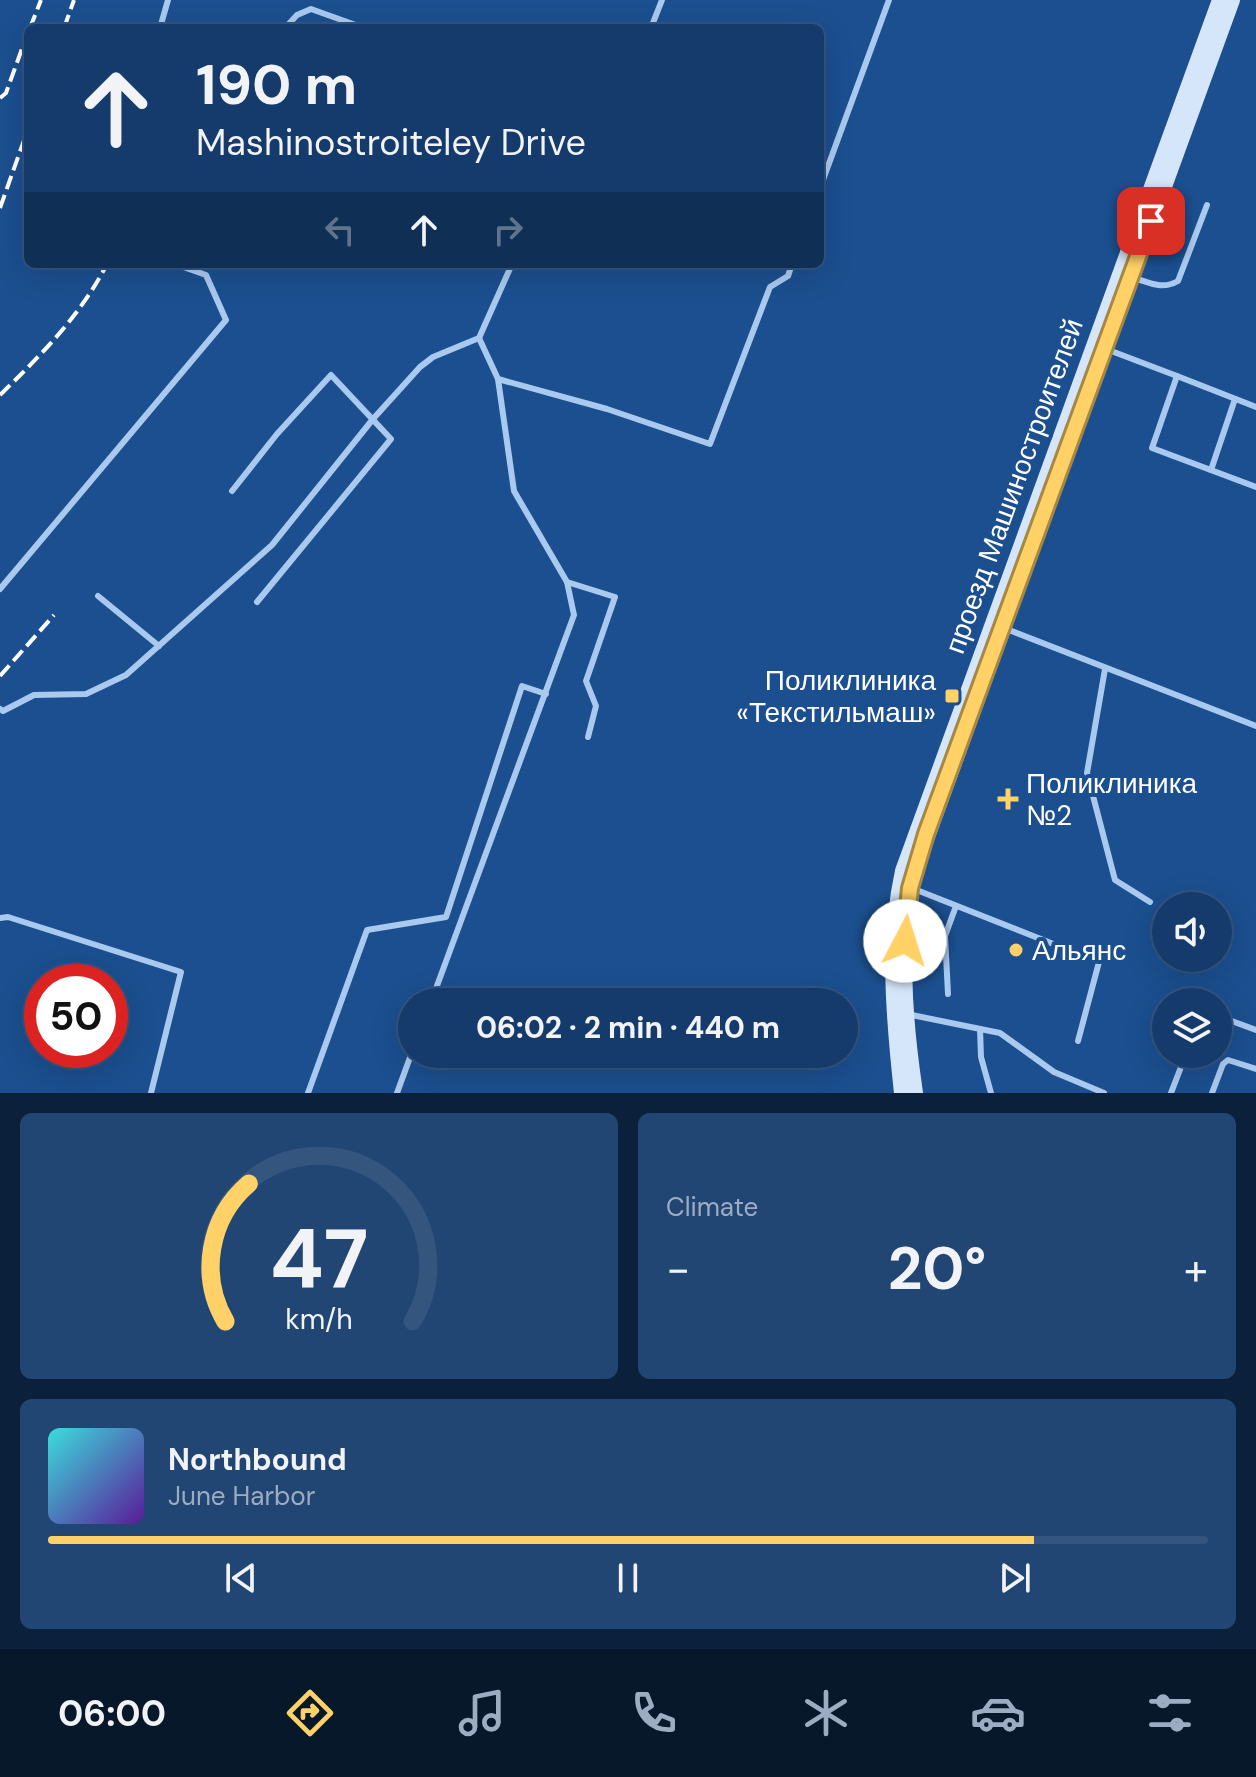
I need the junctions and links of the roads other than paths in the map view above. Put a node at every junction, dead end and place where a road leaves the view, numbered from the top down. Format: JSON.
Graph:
{"nodes":[{"id":1,"x":168,"y":0,"type":"edge"},
{"id":2,"x":314,"y":0,"type":"edge"},
{"id":3,"x":662,"y":0,"type":"edge"},
{"id":4,"x":889,"y":0,"type":"edge"},
{"id":5,"x":1220,"y":0,"type":"edge"},
{"id":6,"x":1232,"y":0,"type":"edge"},
{"id":7,"x":311,"y":9,"type":"junction"},
{"id":8,"x":161,"y":24,"type":"edge"},
{"id":9,"x":289,"y":24,"type":"edge"},
{"id":10,"x":353,"y":24,"type":"edge"},
{"id":11,"x":653,"y":24,"type":"edge"},
{"id":12,"x":824,"y":177,"type":"edge"},
{"id":13,"x":1207,"y":205,"type":"dead end"},
{"id":14,"x":186,"y":268,"type":"edge"},
{"id":15,"x":510,"y":268,"type":"edge"},
{"id":16,"x":791,"y":268,"type":"edge"},
{"id":17,"x":1131,"y":276,"type":"junction"},
{"id":18,"x":479,"y":338,"type":"junction"},
{"id":19,"x":1099,"y":346,"type":"junction"},
{"id":20,"x":1177,"y":376,"type":"junction"},
{"id":21,"x":498,"y":379,"type":"junction"},
{"id":22,"x":1235,"y":399,"type":"junction"},
{"id":23,"x":1256,"y":407,"type":"edge"},
{"id":24,"x":373,"y":419,"type":"junction"},
{"id":25,"x":1211,"y":470,"type":"junction"},
{"id":26,"x":1256,"y":487,"type":"edge"},
{"id":27,"x":232,"y":491,"type":"dead end"},
{"id":28,"x":567,"y":582,"type":"junction"},
{"id":29,"x":0,"y":589,"type":"edge"},
{"id":30,"x":98,"y":596,"type":"dead end"},
{"id":31,"x":257,"y":602,"type":"dead end"},
{"id":32,"x":998,"y":626,"type":"junction"},
{"id":33,"x":159,"y":646,"type":"junction"},
{"id":34,"x":1105,"y":669,"type":"junction"},
{"id":35,"x":546,"y":694,"type":"junction"},
{"id":36,"x":0,"y":709,"type":"edge"},
{"id":37,"x":1256,"y":726,"type":"edge"},
{"id":38,"x":588,"y":737,"type":"dead end"},
{"id":39,"x":910,"y":888,"type":"junction"},
{"id":40,"x":1150,"y":902,"type":"dead end"},
{"id":41,"x":956,"y":906,"type":"junction"},
{"id":42,"x":0,"y":918,"type":"edge"},
{"id":43,"x":436,"y":988,"type":"edge"},
{"id":44,"x":948,"y":994,"type":"dead end"},
{"id":45,"x":907,"y":1014,"type":"junction"},
{"id":46,"x":1232,"y":1021,"type":"edge"},
{"id":47,"x":980,"y":1029,"type":"junction"},
{"id":48,"x":1256,"y":1030,"type":"edge"},
{"id":49,"x":1078,"y":1041,"type":"dead end"},
{"id":50,"x":406,"y":1068,"type":"edge"},
{"id":51,"x":1181,"y":1068,"type":"edge"},
{"id":52,"x":1256,"y":1069,"type":"edge"},
{"id":53,"x":151,"y":1093,"type":"edge"},
{"id":54,"x":308,"y":1093,"type":"edge"},
{"id":55,"x":397,"y":1093,"type":"edge"},
{"id":56,"x":902,"y":1093,"type":"edge"},
{"id":57,"x":915,"y":1093,"type":"edge"},
{"id":58,"x":991,"y":1093,"type":"edge"},
{"id":59,"x":1104,"y":1093,"type":"edge"},
{"id":60,"x":1171,"y":1093,"type":"edge"},
{"id":61,"x":1212,"y":1093,"type":"edge"}],
"edges":[{"from":1,"to":8,"type":"lane"},
{"from":2,"to":7,"type":"lane"},
{"from":3,"to":11,"type":"lane"},
{"from":4,"to":12,"type":"lane"},
{"from":5,"to":19,"type":"main road","name":"проезд Машиностроителей"},
{"from":6,"to":17,"type":"main road"},
{"from":7,"to":9,"type":"lane"},
{"from":7,"to":10,"type":"lane"},
{"from":13,"to":17,"type":"lane"},
{"from":14,"to":29,"type":"lane"},
{"from":15,"to":18,"type":"lane"},
{"from":16,"to":21,"type":"lane"},
{"from":17,"to":19,"type":"main road"},
{"from":18,"to":21,"type":"lane"},
{"from":18,"to":24,"type":"lane"},
{"from":19,"to":20,"type":"lane"},
{"from":19,"to":32,"type":"main road"},
{"from":20,"to":22,"type":"lane"},
{"from":20,"to":25,"type":"lane"},
{"from":21,"to":28,"type":"lane"},
{"from":22,"to":23,"type":"lane"},
{"from":22,"to":25,"type":"lane"},
{"from":24,"to":27,"type":"lane"},
{"from":24,"to":31,"type":"lane"},
{"from":24,"to":33,"type":"lane"},
{"from":25,"to":26,"type":"lane"},
{"from":28,"to":35,"type":"lane"},
{"from":28,"to":38,"type":"lane"},
{"from":30,"to":33,"type":"lane"},
{"from":32,"to":34,"type":"lane"},
{"from":32,"to":39,"type":"main road","name":"проезд Машиностроителей"},
{"from":32,"to":56,"type":"main road","name":"проезд Машиностроителей"},
{"from":33,"to":36,"type":"lane"},
{"from":34,"to":37,"type":"lane"},
{"from":34,"to":40,"type":"lane"},
{"from":35,"to":43,"type":"lane"},
{"from":35,"to":54,"type":"lane"},
{"from":39,"to":41,"type":"lane"},
{"from":39,"to":45,"type":"main road","name":"проезд Машиностроителей"},
{"from":41,"to":44,"type":"lane"},
{"from":41,"to":49,"type":"lane"},
{"from":42,"to":53,"type":"lane"},
{"from":45,"to":47,"type":"lane"},
{"from":45,"to":57,"type":"main road","name":"проезд Машиностроителей"},
{"from":46,"to":48,"type":"lane"},
{"from":47,"to":58,"type":"lane"},
{"from":47,"to":59,"type":"lane"},
{"from":50,"to":55,"type":"lane"},
{"from":51,"to":60,"type":"lane"},
{"from":52,"to":61,"type":"lane"}]}
